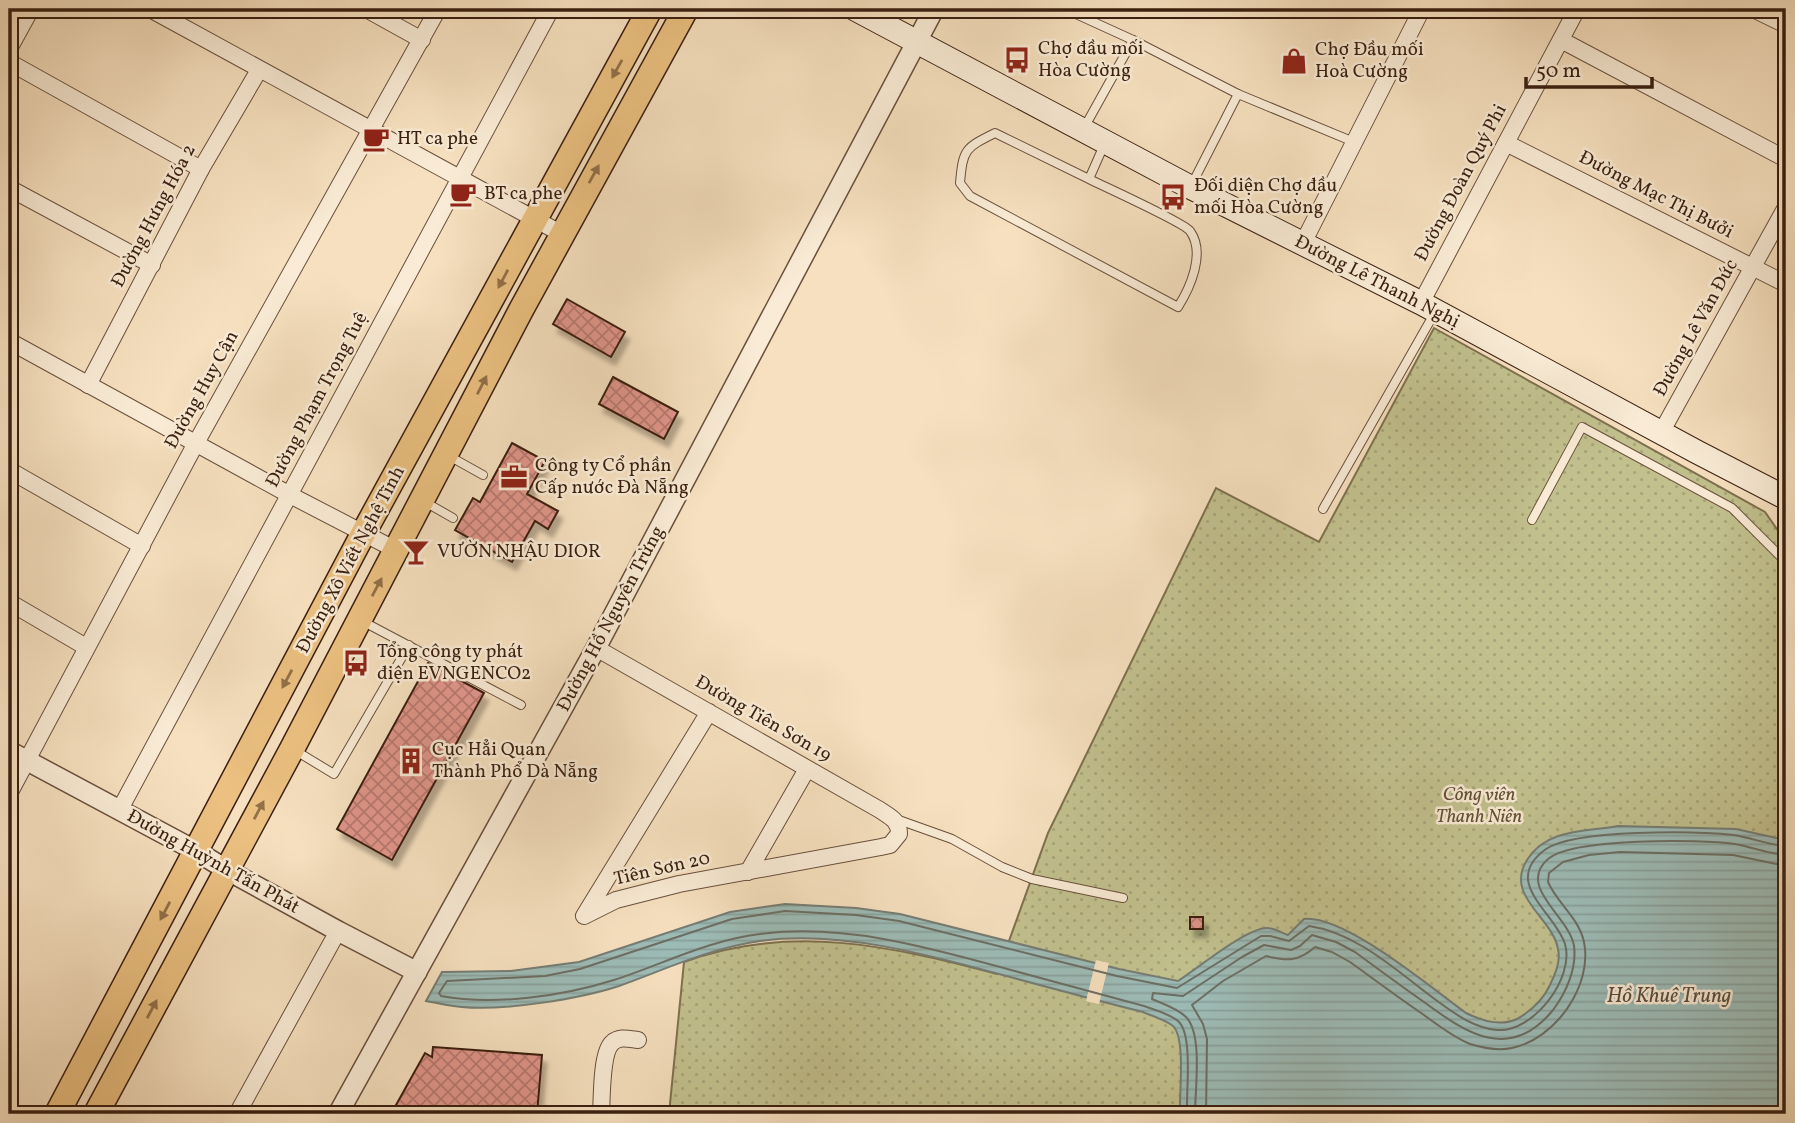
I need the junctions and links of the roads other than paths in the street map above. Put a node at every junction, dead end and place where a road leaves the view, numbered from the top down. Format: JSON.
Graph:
{"nodes":[{"id":1,"x":31,"y":9,"type":"edge"},
{"id":2,"x":150,"y":9,"type":"edge"},
{"id":3,"x":366,"y":9,"type":"edge"},
{"id":4,"x":438,"y":9,"type":"edge"},
{"id":5,"x":551,"y":9,"type":"edge"},
{"id":6,"x":650,"y":9,"type":"edge"},
{"id":7,"x":686,"y":9,"type":"edge"},
{"id":8,"x":855,"y":9,"type":"edge"},
{"id":9,"x":934,"y":9,"type":"edge"},
{"id":10,"x":1065,"y":9,"type":"edge"},
{"id":11,"x":1422,"y":9,"type":"edge"},
{"id":12,"x":1577,"y":9,"type":"edge"},
{"id":13,"x":1753,"y":9,"type":"edge"},
{"id":14,"x":1786,"y":25,"type":"edge"},
{"id":15,"x":422,"y":40,"type":"junction"},
{"id":16,"x":1133,"y":40,"type":"junction"},
{"id":17,"x":1560,"y":40,"type":"junction"},
{"id":18,"x":916,"y":43,"type":"junction"},
{"id":19,"x":9,"y":49,"type":"edge"},
{"id":20,"x":9,"y":62,"type":"edge"},
{"id":21,"x":259,"y":69,"type":"junction"},
{"id":22,"x":1238,"y":94,"type":"junction"},
{"id":23,"x":371,"y":129,"type":"junction"},
{"id":24,"x":1084,"y":129,"type":"junction"},
{"id":25,"x":1105,"y":142,"type":"junction"},
{"id":26,"x":1354,"y":142,"type":"junction"},
{"id":27,"x":1506,"y":142,"type":"junction"},
{"id":28,"x":1786,"y":159,"type":"edge"},
{"id":29,"x":201,"y":169,"type":"junction"},
{"id":30,"x":1089,"y":179,"type":"junction"},
{"id":31,"x":459,"y":180,"type":"junction"},
{"id":32,"x":1190,"y":187,"type":"junction"},
{"id":33,"x":9,"y":188,"type":"edge"},
{"id":34,"x":1786,"y":207,"type":"edge"},
{"id":35,"x":535,"y":219,"type":"junction"},
{"id":36,"x":562,"y":234,"type":"junction"},
{"id":37,"x":1303,"y":243,"type":"junction"},
{"id":38,"x":152,"y":265,"type":"junction"},
{"id":39,"x":1753,"y":268,"type":"junction"},
{"id":40,"x":1786,"y":284,"type":"edge"},
{"id":41,"x":1429,"y":307,"type":"junction"},
{"id":42,"x":9,"y":341,"type":"edge"},
{"id":43,"x":88,"y":385,"type":"junction"},
{"id":44,"x":1662,"y":431,"type":"junction"},
{"id":45,"x":196,"y":443,"type":"junction"},
{"id":46,"x":446,"y":455,"type":"junction"},
{"id":47,"x":9,"y":470,"type":"edge"},
{"id":48,"x":483,"y":475,"type":"dead end"},
{"id":49,"x":290,"y":495,"type":"junction"},
{"id":50,"x":1786,"y":498,"type":"edge"},
{"id":51,"x":422,"y":500,"type":"junction"},
{"id":52,"x":1323,"y":509,"type":"dead end"},
{"id":53,"x":453,"y":518,"type":"dead end"},
{"id":54,"x":1532,"y":520,"type":"dead end"},
{"id":55,"x":364,"y":532,"type":"junction"},
{"id":56,"x":142,"y":546,"type":"junction"},
{"id":57,"x":396,"y":550,"type":"junction"},
{"id":58,"x":1786,"y":562,"type":"edge"},
{"id":59,"x":9,"y":602,"type":"edge"},
{"id":60,"x":359,"y":620,"type":"junction"},
{"id":61,"x":409,"y":645,"type":"junction"},
{"id":62,"x":86,"y":647,"type":"junction"},
{"id":63,"x":596,"y":648,"type":"junction"},
{"id":64,"x":521,"y":705,"type":"dead end"},
{"id":65,"x":709,"y":712,"type":"junction"},
{"id":66,"x":292,"y":749,"type":"junction"},
{"id":67,"x":9,"y":751,"type":"edge"},
{"id":68,"x":27,"y":761,"type":"junction"},
{"id":69,"x":807,"y":769,"type":"junction"},
{"id":70,"x":9,"y":794,"type":"edge"},
{"id":71,"x":119,"y":811,"type":"junction"},
{"id":72,"x":896,"y":826,"type":"junction"},
{"id":73,"x":196,"y":851,"type":"junction"},
{"id":74,"x":227,"y":870,"type":"junction"},
{"id":75,"x":748,"y":872,"type":"junction"},
{"id":76,"x":1123,"y":898,"type":"dead end"},
{"id":77,"x":338,"y":931,"type":"junction"},
{"id":78,"x":417,"y":972,"type":"junction"},
{"id":79,"x":638,"y":1040,"type":"dead end"},
{"id":80,"x":57,"y":1114,"type":"edge"},
{"id":81,"x":96,"y":1114,"type":"edge"},
{"id":82,"x":237,"y":1114,"type":"edge"},
{"id":83,"x":338,"y":1114,"type":"edge"},
{"id":84,"x":601,"y":1114,"type":"edge"}],
"edges":[{"from":1,"to":19,"type":"street"},
{"from":2,"to":21,"type":"street"},
{"from":3,"to":15,"type":"street"},
{"from":4,"to":15,"type":"street","name":"Đường Huy Cận"},
{"from":5,"to":31,"type":"street","name":"Đường Phạm Trọng Tuệ"},
{"from":6,"to":35,"type":"main road","name":"Đường Xô Viết Nghệ Tĩnh","one_way":true},
{"from":36,"to":7,"type":"main road","name":"Đường Xô Viết Nghệ Tĩnh","one_way":true},
{"from":8,"to":18,"type":"main road","name":"Đường Lê Thanh Nghị"},
{"from":9,"to":18,"type":"street","name":"Đường Hồ Nguyên Trừng"},
{"from":10,"to":16,"type":"lane"},
{"from":11,"to":26,"type":"street"},
{"from":12,"to":17,"type":"street","name":"Đường Đoàn Quý Phi"},
{"from":13,"to":14,"type":"street"},
{"from":15,"to":23,"type":"street","name":"Đường Huy Cận"},
{"from":16,"to":22,"type":"lane"},
{"from":16,"to":24,"type":"lane"},
{"from":17,"to":27,"type":"street","name":"Đường Đoàn Quý Phi"},
{"from":17,"to":28,"type":"street"},
{"from":18,"to":24,"type":"main road","name":"Đường Lê Thanh Nghị"},
{"from":18,"to":63,"type":"street","name":"Đường Hồ Nguyên Trừng"},
{"from":20,"to":29,"type":"street"},
{"from":21,"to":23,"type":"street"},
{"from":21,"to":29,"type":"street","name":"Đường Hưng Hóa 2"},
{"from":22,"to":26,"type":"lane"},
{"from":22,"to":32,"type":"lane"},
{"from":23,"to":31,"type":"street"},
{"from":23,"to":45,"type":"street","name":"Đường Huy Cận"},
{"from":24,"to":25,"type":"main road","name":"Đường Lê Thanh Nghị"},
{"from":25,"to":30,"type":"lane"},
{"from":25,"to":32,"type":"main road","name":"Đường Lê Thanh Nghị"},
{"from":26,"to":37,"type":"street"},
{"from":27,"to":39,"type":"street","name":"Đường Mạc Thị Bưởi"},
{"from":27,"to":41,"type":"street","name":"Đường Đoàn Quý Phi"},
{"from":29,"to":38,"type":"street","name":"Đường Hưng Hóa 2"},
{"from":30,"to":30,"type":"lane"},
{"from":31,"to":35,"type":"street"},
{"from":31,"to":49,"type":"street","name":"Đường Phạm Trọng Tuệ"},
{"from":32,"to":37,"type":"main road","name":"Đường Lê Thanh Nghị"},
{"from":33,"to":38,"type":"street"},
{"from":34,"to":39,"type":"street","name":"Đường Lê Văn Đức"},
{"from":35,"to":36,"type":"street"},
{"from":35,"to":55,"type":"main road","name":"Đường Xô Viết Nghệ Tĩnh","one_way":true},
{"from":46,"to":36,"type":"main road","name":"Đường Xô Viết Nghệ Tĩnh","one_way":true},
{"from":37,"to":41,"type":"main road","name":"Đường Lê Thanh Nghị"},
{"from":38,"to":43,"type":"street","name":"Đường Hưng Hóa 2"},
{"from":39,"to":40,"type":"street","name":"Đường Mạc Thị Bưởi"},
{"from":39,"to":44,"type":"street","name":"Đường Lê Văn Đức"},
{"from":41,"to":44,"type":"main road","name":"Đường Lê Thanh Nghị"},
{"from":41,"to":52,"type":"lane"},
{"from":42,"to":43,"type":"street"},
{"from":43,"to":45,"type":"street"},
{"from":44,"to":50,"type":"main road","name":"Đường Lê Thanh Nghị"},
{"from":45,"to":49,"type":"street"},
{"from":45,"to":56,"type":"street","name":"Đường Huy Cận"},
{"from":46,"to":48,"type":"lane"},
{"from":46,"to":51,"type":"main road","name":"Đường Xô Viết Nghệ Tĩnh"},
{"from":47,"to":56,"type":"street"},
{"from":49,"to":55,"type":"street"},
{"from":49,"to":71,"type":"street","name":"Đường Phạm Trọng Tuệ"},
{"from":51,"to":53,"type":"lane"},
{"from":51,"to":57,"type":"main road","name":"Đường Xô Viết Nghệ Tĩnh"},
{"from":54,"to":58,"type":"lane"},
{"from":55,"to":57,"type":"street"},
{"from":55,"to":73,"type":"main road","name":"Đường Xô Viết Nghệ Tĩnh","one_way":true},
{"from":56,"to":62,"type":"street","name":"Đường Huy Cận"},
{"from":60,"to":57,"type":"main road","name":"Đường Xô Viết Nghệ Tĩnh","one_way":true},
{"from":59,"to":62,"type":"street"},
{"from":60,"to":61,"type":"lane"},
{"from":60,"to":66,"type":"main road","name":"Đường Xô Viết Nghệ Tĩnh"},
{"from":61,"to":64,"type":"lane"},
{"from":61,"to":66,"type":"lane"},
{"from":62,"to":68,"type":"street","name":"Đường Huy Cận"},
{"from":63,"to":65,"type":"street","name":"Đường Tiên Sơn 19"},
{"from":63,"to":78,"type":"street","name":"Đường Hồ Nguyên Trừng"},
{"from":65,"to":69,"type":"street","name":"Đường Tiên Sơn 19"},
{"from":65,"to":75,"type":"street","name":"Tiên Sơn 20"},
{"from":74,"to":66,"type":"main road","name":"Đường Xô Viết Nghệ Tĩnh","one_way":true},
{"from":67,"to":68,"type":"street","name":"Đường Huỳnh Tấn Phát"},
{"from":68,"to":70,"type":"street","name":"Đường Huy Cận"},
{"from":68,"to":71,"type":"street","name":"Đường Huỳnh Tấn Phát"},
{"from":69,"to":72,"type":"street","name":"Đường Tiên Sơn 19"},
{"from":69,"to":75,"type":"street"},
{"from":71,"to":73,"type":"street","name":"Đường Huỳnh Tấn Phát"},
{"from":72,"to":75,"type":"street","name":"Tiên Sơn 20"},
{"from":72,"to":76,"type":"lane"},
{"from":73,"to":74,"type":"street","name":"Đường Huỳnh Tấn Phát"},
{"from":73,"to":80,"type":"main road","name":"Đường Xô Viết Nghệ Tĩnh","one_way":true},
{"from":74,"to":77,"type":"street","name":"Đường Huỳnh Tấn Phát"},
{"from":81,"to":74,"type":"main road","name":"Đường Xô Viết Nghệ Tĩnh","one_way":true},
{"from":77,"to":78,"type":"street","name":"Đường Huỳnh Tấn Phát"},
{"from":77,"to":82,"type":"street"},
{"from":78,"to":83,"type":"street","name":"Đường Hồ Nguyên Trừng"},
{"from":79,"to":84,"type":"street"}]}
